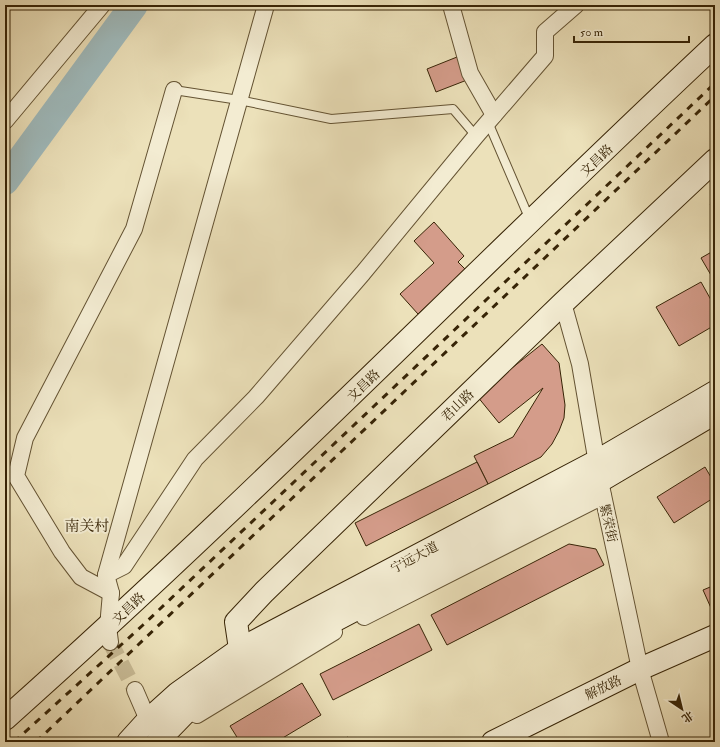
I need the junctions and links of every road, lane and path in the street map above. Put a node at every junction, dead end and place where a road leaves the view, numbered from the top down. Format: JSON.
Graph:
{"nodes":[{"id":1,"x":102,"y":5,"type":"edge"},
{"id":2,"x":266,"y":5,"type":"edge"},
{"id":3,"x":450,"y":5,"type":"edge"},
{"id":4,"x":576,"y":5,"type":"edge"},
{"id":5,"x":715,"y":45,"type":"edge"},
{"id":6,"x":174,"y":90,"type":"joint"},
{"id":7,"x":239,"y":100,"type":"junction"},
{"id":8,"x":491,"y":118,"type":"junction"},
{"id":9,"x":5,"y":121,"type":"edge"},
{"id":10,"x":476,"y":136,"type":"junction"},
{"id":11,"x":715,"y":160,"type":"edge"},
{"id":12,"x":531,"y":222,"type":"junction"},
{"id":13,"x":562,"y":303,"type":"junction"},
{"id":14,"x":715,"y":392,"type":"edge"},
{"id":15,"x":715,"y":412,"type":"edge"},
{"id":16,"x":600,"y":479,"type":"junction"},
{"id":17,"x":106,"y":575,"type":"junction"},
{"id":18,"x":111,"y":593,"type":"junction"},
{"id":19,"x":109,"y":634,"type":"junction"},
{"id":20,"x":715,"y":636,"type":"edge"},
{"id":21,"x":246,"y":657,"type":"junction"},
{"id":22,"x":640,"y":669,"type":"junction"},
{"id":23,"x":135,"y":690,"type":"tunnel mouth"},
{"id":24,"x":5,"y":719,"type":"edge"},
{"id":25,"x":148,"y":720,"type":"junction"},
{"id":26,"x":160,"y":739,"type":"edge"},
{"id":27,"x":128,"y":742,"type":"edge"},
{"id":28,"x":492,"y":742,"type":"edge"},
{"id":29,"x":661,"y":742,"type":"edge"}],
"edges":[{"from":1,"to":9,"type":"street"},
{"from":2,"to":7,"type":"street"},
{"from":3,"to":8,"type":"street"},
{"from":4,"to":8,"type":"street"},
{"from":5,"to":12,"type":"street","name":"文昌路"},
{"from":6,"to":7,"type":"lane"},
{"from":6,"to":18,"type":"street"},
{"from":7,"to":10,"type":"lane"},
{"from":7,"to":17,"type":"street"},
{"from":8,"to":10,"type":"street"},
{"from":8,"to":12,"type":"lane"},
{"from":10,"to":17,"type":"street"},
{"from":11,"to":13,"type":"street","name":"君山路"},
{"from":12,"to":19,"type":"street","name":"文昌路"},
{"from":13,"to":16,"type":"street","name":"繁荣街"},
{"from":13,"to":21,"type":"street","name":"君山路"},
{"from":14,"to":16,"type":"street","name":"宁远大道"},
{"from":15,"to":16,"type":"street","name":"宁远大道"},
{"from":16,"to":21,"type":"street","name":"宁远大道"},
{"from":16,"to":22,"type":"street","name":"繁荣街"},
{"from":16,"to":26,"type":"street"},
{"from":17,"to":18,"type":"street"},
{"from":18,"to":19,"type":"street"},
{"from":19,"to":24,"type":"street","name":"文昌路"},
{"from":20,"to":22,"type":"street","name":"解放路"},
{"from":21,"to":25,"type":"street","name":"宁远大道"},
{"from":21,"to":26,"type":"street","name":"宁远大道"},
{"from":22,"to":28,"type":"street","name":"解放路"},
{"from":22,"to":29,"type":"street","name":"繁荣街"},
{"from":23,"to":25,"type":"street"},
{"from":25,"to":26,"type":"street"},
{"from":25,"to":27,"type":"street","name":"宁远大道"}]}
